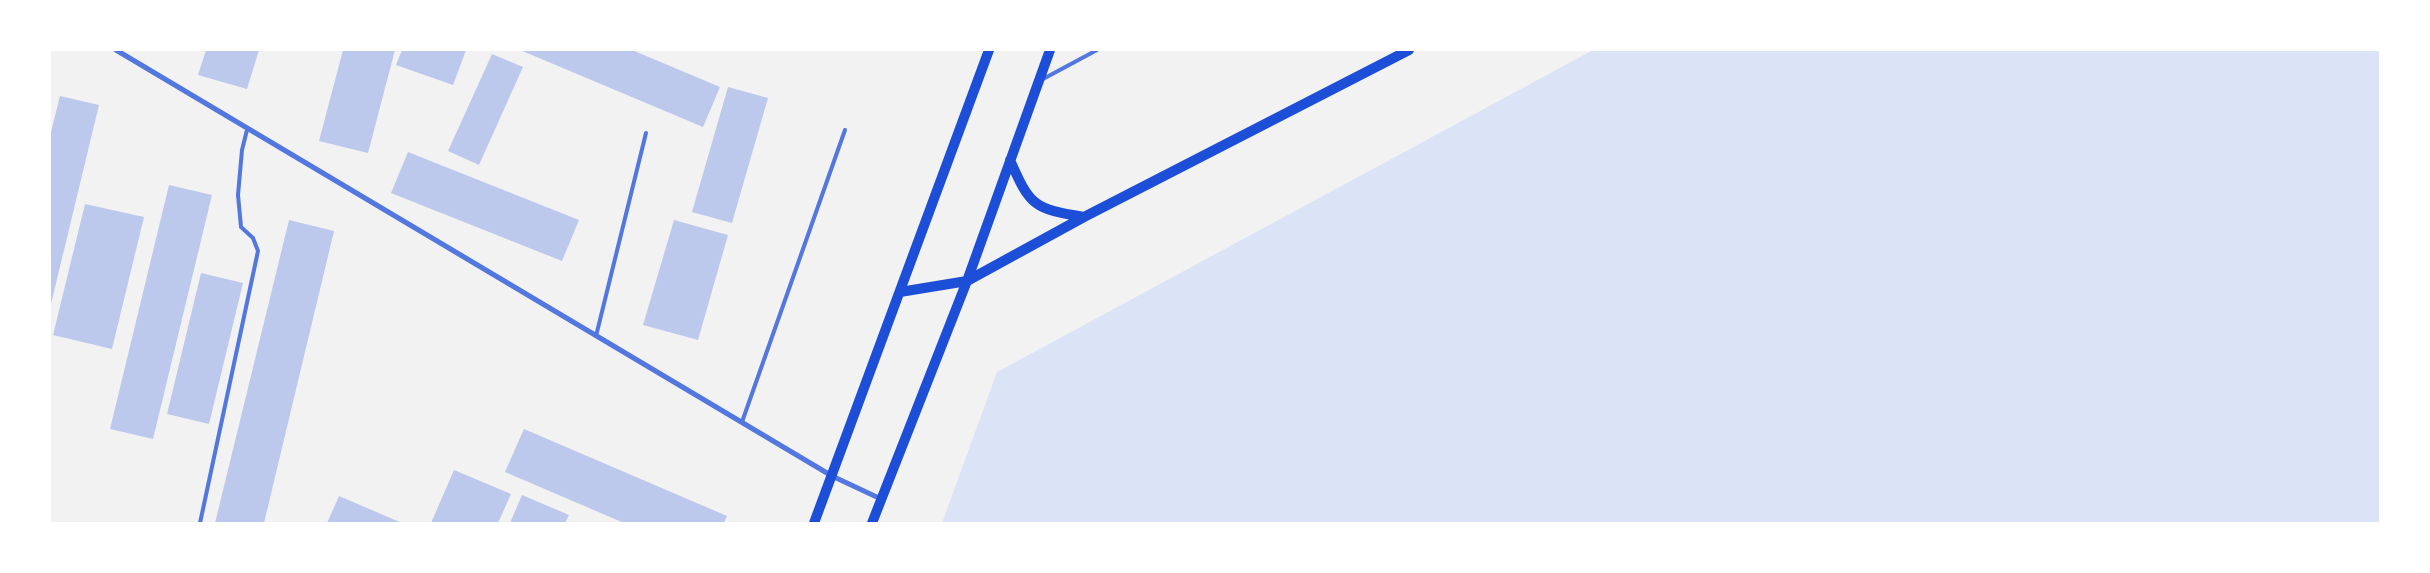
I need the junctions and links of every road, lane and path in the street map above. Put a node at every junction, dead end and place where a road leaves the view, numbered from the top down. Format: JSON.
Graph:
{"nodes":[{"id":1,"x":116,"y":50,"type":"edge"},
{"id":2,"x":989,"y":50,"type":"edge"},
{"id":3,"x":1050,"y":50,"type":"edge"},
{"id":4,"x":1097,"y":50,"type":"edge"},
{"id":5,"x":1409,"y":50,"type":"edge"},
{"id":6,"x":1038,"y":81,"type":"junction"},
{"id":7,"x":248,"y":130,"type":"junction"},
{"id":8,"x":845,"y":130,"type":"dead end"},
{"id":9,"x":646,"y":133,"type":"dead end"},
{"id":10,"x":1010,"y":160,"type":"junction"},
{"id":11,"x":1084,"y":217,"type":"junction"},
{"id":12,"x":966,"y":281,"type":"junction"},
{"id":13,"x":900,"y":292,"type":"junction"},
{"id":14,"x":596,"y":336,"type":"junction"},
{"id":15,"x":742,"y":422,"type":"junction"},
{"id":16,"x":832,"y":476,"type":"junction"},
{"id":17,"x":881,"y":499,"type":"junction"},
{"id":18,"x":200,"y":523,"type":"edge"},
{"id":19,"x":814,"y":523,"type":"edge"},
{"id":20,"x":872,"y":523,"type":"edge"}],
"edges":[{"from":1,"to":7,"type":"street"},
{"from":2,"to":13,"type":"main road"},
{"from":3,"to":6,"type":"main road"},
{"from":4,"to":6,"type":"lane"},
{"from":5,"to":11,"type":"main road"},
{"from":6,"to":10,"type":"main road"},
{"from":7,"to":14,"type":"street"},
{"from":7,"to":18,"type":"lane"},
{"from":8,"to":15,"type":"lane"},
{"from":9,"to":14,"type":"lane"},
{"from":10,"to":11,"type":"main road"},
{"from":10,"to":12,"type":"main road"},
{"from":11,"to":12,"type":"main road"},
{"from":12,"to":13,"type":"main road"},
{"from":12,"to":17,"type":"main road"},
{"from":13,"to":16,"type":"main road"},
{"from":14,"to":15,"type":"street"},
{"from":15,"to":16,"type":"street"},
{"from":16,"to":17,"type":"street"},
{"from":16,"to":19,"type":"main road"},
{"from":17,"to":20,"type":"main road"}]}
